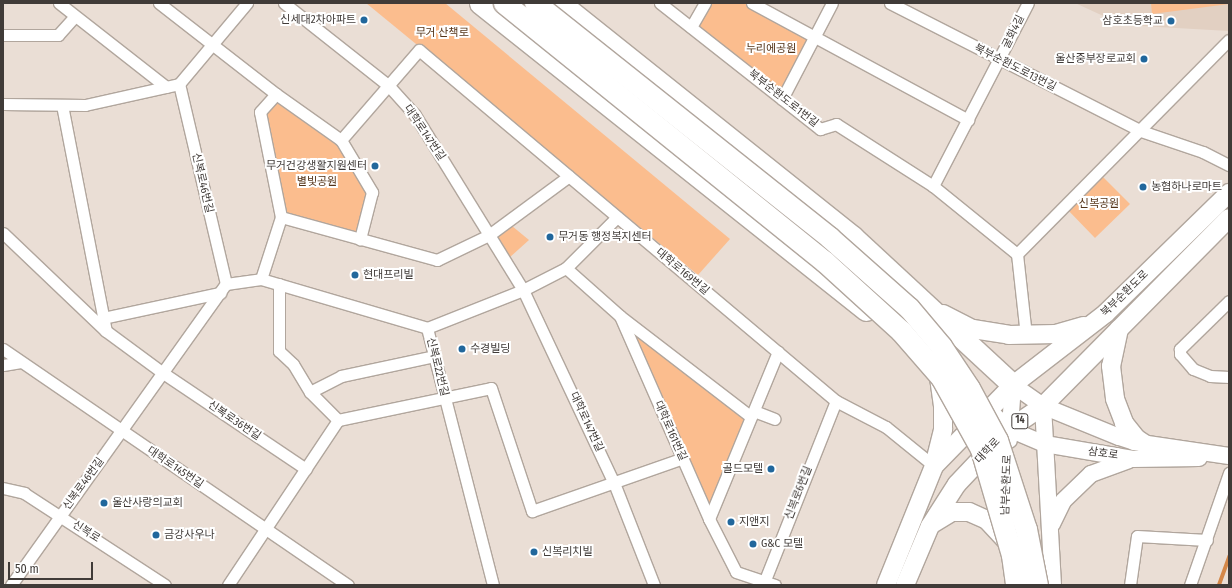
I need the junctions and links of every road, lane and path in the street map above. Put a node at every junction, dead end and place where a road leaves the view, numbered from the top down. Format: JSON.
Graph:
{"nodes":[{"id":1,"x":59,"y":3,"type":"edge"},
{"id":2,"x":159,"y":3,"type":"edge"},
{"id":3,"x":247,"y":3,"type":"edge"},
{"id":4,"x":284,"y":3,"type":"edge"},
{"id":5,"x":480,"y":3,"type":"edge"},
{"id":6,"x":504,"y":3,"type":"edge"},
{"id":7,"x":535,"y":3,"type":"edge"},
{"id":8,"x":560,"y":3,"type":"edge"},
{"id":9,"x":660,"y":3,"type":"edge"},
{"id":10,"x":704,"y":3,"type":"edge"},
{"id":11,"x":752,"y":3,"type":"edge"},
{"id":12,"x":832,"y":3,"type":"edge"},
{"id":13,"x":890,"y":3,"type":"edge"},
{"id":14,"x":1028,"y":3,"type":"edge"},
{"id":15,"x":75,"y":16,"type":"junction"},
{"id":16,"x":691,"y":27,"type":"junction"},
{"id":17,"x":3,"y":35,"type":"edge"},
{"id":18,"x":814,"y":37,"type":"junction"},
{"id":19,"x":1229,"y":40,"type":"edge"},
{"id":20,"x":212,"y":44,"type":"junction"},
{"id":21,"x":1000,"y":60,"type":"junction"},
{"id":22,"x":179,"y":84,"type":"junction"},
{"id":23,"x":388,"y":85,"type":"junction"},
{"id":24,"x":166,"y":87,"type":"junction"},
{"id":25,"x":276,"y":94,"type":"junction"},
{"id":26,"x":782,"y":99,"type":"junction"},
{"id":27,"x":3,"y":104,"type":"edge"},
{"id":28,"x":62,"y":105,"type":"junction"},
{"id":29,"x":968,"y":120,"type":"junction"},
{"id":30,"x":1141,"y":131,"type":"junction"},
{"id":31,"x":341,"y":140,"type":"junction"},
{"id":32,"x":1229,"y":165,"type":"edge"},
{"id":33,"x":569,"y":176,"type":"junction"},
{"id":34,"x":933,"y":186,"type":"junction"},
{"id":35,"x":1229,"y":193,"type":"edge"},
{"id":36,"x":281,"y":217,"type":"junction"},
{"id":37,"x":617,"y":217,"type":"junction"},
{"id":38,"x":1229,"y":218,"type":"edge"},
{"id":39,"x":3,"y":233,"type":"edge"},
{"id":40,"x":489,"y":235,"type":"junction"},
{"id":41,"x":360,"y":239,"type":"junction"},
{"id":42,"x":1017,"y":254,"type":"junction"},
{"id":43,"x":566,"y":268,"type":"junction"},
{"id":44,"x":261,"y":279,"type":"junction"},
{"id":45,"x":279,"y":284,"type":"junction"},
{"id":46,"x":223,"y":289,"type":"junction"},
{"id":47,"x":523,"y":290,"type":"junction"},
{"id":48,"x":1229,"y":301,"type":"edge"},
{"id":49,"x":923,"y":302,"type":"junction"},
{"id":50,"x":620,"y":316,"type":"junction"},
{"id":51,"x":103,"y":318,"type":"junction"},
{"id":52,"x":1095,"y":322,"type":"junction"},
{"id":53,"x":1120,"y":326,"type":"junction"},
{"id":54,"x":427,"y":328,"type":"junction"},
{"id":55,"x":106,"y":330,"type":"junction"},
{"id":56,"x":1026,"y":336,"type":"junction"},
{"id":57,"x":3,"y":349,"type":"edge"},
{"id":58,"x":778,"y":352,"type":"junction"},
{"id":59,"x":434,"y":356,"type":"junction"},
{"id":60,"x":21,"y":362,"type":"junction"},
{"id":61,"x":3,"y":365,"type":"edge"},
{"id":62,"x":163,"y":372,"type":"junction"},
{"id":63,"x":1229,"y":377,"type":"edge"},
{"id":64,"x":938,"y":379,"type":"junction"},
{"id":65,"x":1012,"y":386,"type":"junction"},
{"id":66,"x":310,"y":392,"type":"junction"},
{"id":67,"x":445,"y":398,"type":"junction"},
{"id":68,"x":836,"y":401,"type":"junction"},
{"id":69,"x":1043,"y":406,"type":"junction"},
{"id":70,"x":988,"y":410,"type":"junction"},
{"id":71,"x":753,"y":414,"type":"junction"},
{"id":72,"x":775,"y":419,"type":"dead end"},
{"id":73,"x":338,"y":420,"type":"junction"},
{"id":74,"x":1009,"y":429,"type":"junction"},
{"id":75,"x":121,"y":431,"type":"junction"},
{"id":76,"x":1045,"y":444,"type":"junction"},
{"id":77,"x":1145,"y":444,"type":"junction"},
{"id":78,"x":1229,"y":457,"type":"edge"},
{"id":79,"x":683,"y":458,"type":"junction"},
{"id":80,"x":1133,"y":459,"type":"junction"},
{"id":81,"x":934,"y":466,"type":"junction"},
{"id":82,"x":306,"y":469,"type":"junction"},
{"id":83,"x":1229,"y":473,"type":"edge"},
{"id":84,"x":614,"y":483,"type":"junction"},
{"id":85,"x":3,"y":488,"type":"edge"},
{"id":86,"x":60,"y":516,"type":"junction"},
{"id":87,"x":709,"y":519,"type":"junction"},
{"id":88,"x":930,"y":526,"type":"junction"},
{"id":89,"x":265,"y":529,"type":"junction"},
{"id":90,"x":1050,"y":533,"type":"junction"},
{"id":91,"x":1005,"y":539,"type":"junction"},
{"id":92,"x":1207,"y":540,"type":"junction"},
{"id":93,"x":768,"y":584,"type":"edge"},
{"id":94,"x":11,"y":585,"type":"edge"},
{"id":95,"x":166,"y":585,"type":"edge"},
{"id":96,"x":228,"y":585,"type":"edge"},
{"id":97,"x":348,"y":585,"type":"edge"},
{"id":98,"x":492,"y":585,"type":"edge"},
{"id":99,"x":654,"y":585,"type":"edge"},
{"id":100,"x":886,"y":585,"type":"edge"},
{"id":101,"x":905,"y":585,"type":"edge"},
{"id":102,"x":1007,"y":585,"type":"edge"},
{"id":103,"x":1016,"y":585,"type":"edge"},
{"id":104,"x":1037,"y":585,"type":"edge"},
{"id":105,"x":1053,"y":585,"type":"edge"},
{"id":106,"x":1130,"y":585,"type":"edge"},
{"id":107,"x":1190,"y":585,"type":"edge"}],
"edges":[{"from":1,"to":15,"type":"street"},
{"from":2,"to":20,"type":"street"},
{"from":3,"to":20,"type":"street"},
{"from":4,"to":23,"type":"street","name":"대학로147번길"},
{"from":5,"to":64,"type":"highway"},
{"from":6,"to":103,"type":"highway","bridge":true},
{"from":7,"to":104,"type":"highway","bridge":true},
{"from":8,"to":49,"type":"highway"},
{"from":9,"to":16,"type":"street","name":"북부순환도로1번길"},
{"from":10,"to":16,"type":"street"},
{"from":11,"to":18,"type":"street"},
{"from":12,"to":18,"type":"street"},
{"from":13,"to":21,"type":"street","name":"북부순환도로13번길"},
{"from":14,"to":21,"type":"street","name":"굴화4길"},
{"from":15,"to":17,"type":"street"},
{"from":15,"to":24,"type":"street"},
{"from":16,"to":26,"type":"street","name":"북부순환도로1번길"},
{"from":18,"to":26,"type":"street"},
{"from":18,"to":29,"type":"street"},
{"from":19,"to":30,"type":"street"},
{"from":20,"to":22,"type":"street"},
{"from":20,"to":25,"type":"street"},
{"from":21,"to":29,"type":"street","name":"굴화4길"},
{"from":21,"to":30,"type":"street","name":"북부순환도로13번길"},
{"from":22,"to":24,"type":"street"},
{"from":22,"to":46,"type":"street","name":"신복로46번길"},
{"from":23,"to":31,"type":"street"},
{"from":23,"to":33,"type":"street","name":"대학로169번길"},
{"from":23,"to":40,"type":"street","name":"대학로147번길"},
{"from":24,"to":28,"type":"street"},
{"from":25,"to":31,"type":"street"},
{"from":25,"to":36,"type":"street"},
{"from":26,"to":34,"type":"street","name":"북부순환도로1번길"},
{"from":27,"to":28,"type":"street"},
{"from":28,"to":51,"type":"street"},
{"from":29,"to":34,"type":"street"},
{"from":30,"to":32,"type":"street","name":"북부순환도로13번길"},
{"from":30,"to":42,"type":"street"},
{"from":31,"to":41,"type":"street"},
{"from":33,"to":37,"type":"street","name":"대학로169번길"},
{"from":33,"to":40,"type":"street"},
{"from":34,"to":42,"type":"street","name":"북부순환도로1번길"},
{"from":35,"to":52,"type":"main road","name":"북부순환도로"},
{"from":36,"to":41,"type":"street"},
{"from":36,"to":44,"type":"street"},
{"from":37,"to":43,"type":"street"},
{"from":37,"to":58,"type":"street","name":"대학로169번길"},
{"from":38,"to":53,"type":"main road","name":"북부순환도로","number":"14"},
{"from":39,"to":55,"type":"street"},
{"from":40,"to":41,"type":"street"},
{"from":40,"to":47,"type":"street","name":"대학로147번길"},
{"from":42,"to":56,"type":"street"},
{"from":43,"to":47,"type":"street"},
{"from":43,"to":50,"type":"street","name":"대학로161번길"},
{"from":44,"to":45,"type":"street","name":"신복로22번길"},
{"from":44,"to":46,"type":"street","name":"신복로22번길"},
{"from":45,"to":54,"type":"street","name":"신복로22번길"},
{"from":45,"to":66,"type":"street"},
{"from":46,"to":51,"type":"street"},
{"from":46,"to":62,"type":"street","name":"신복로46번길"},
{"from":47,"to":54,"type":"street"},
{"from":47,"to":84,"type":"street","name":"대학로147번길"},
{"from":48,"to":63,"type":"street"},
{"from":49,"to":56,"type":"main road"},
{"from":49,"to":65,"type":"highway"},
{"from":50,"to":71,"type":"street"},
{"from":50,"to":79,"type":"street","name":"대학로161번길"},
{"from":51,"to":55,"type":"street"},
{"from":52,"to":56,"type":"main road"},
{"from":52,"to":65,"type":"main road","name":"북부순환도로"},
{"from":53,"to":69,"type":"main road","name":"대학로","number":"14"},
{"from":53,"to":77,"type":"main road"},
{"from":54,"to":59,"type":"street","name":"신복로22번길"},
{"from":55,"to":62,"type":"street"},
{"from":57,"to":60,"type":"street","name":"대학로145번길"},
{"from":58,"to":68,"type":"street","name":"대학로169번길"},
{"from":58,"to":71,"type":"street"},
{"from":59,"to":66,"type":"street"},
{"from":59,"to":67,"type":"street","name":"신복로22번길"},
{"from":60,"to":61,"type":"street"},
{"from":60,"to":75,"type":"street","name":"대학로145번길"},
{"from":62,"to":75,"type":"street","name":"신복로46번길"},
{"from":62,"to":82,"type":"street","name":"신복로36번길"},
{"from":64,"to":70,"type":"highway"},
{"from":64,"to":81,"type":"main road"},
{"from":65,"to":69,"type":"main road","name":"삼호로"},
{"from":65,"to":70,"type":"main road"},
{"from":65,"to":74,"type":"main road","name":"남부순환도로"},
{"from":66,"to":73,"type":"street"},
{"from":67,"to":73,"type":"street"},
{"from":67,"to":84,"type":"street"},
{"from":67,"to":98,"type":"street","name":"신복로22번길"},
{"from":68,"to":81,"type":"street","name":"대학로169번길"},
{"from":68,"to":93,"type":"street","name":"신복로6번길"},
{"from":69,"to":74,"type":"main road","name":"대학로","number":"14"},
{"from":69,"to":76,"type":"main road"},
{"from":69,"to":77,"type":"main road","name":"삼호로"},
{"from":70,"to":74,"type":"main road","name":"삼호로"},
{"from":70,"to":81,"type":"main road"},
{"from":71,"to":72,"type":"street"},
{"from":71,"to":87,"type":"street"},
{"from":73,"to":82,"type":"street"},
{"from":74,"to":76,"type":"main road","name":"삼호로"},
{"from":74,"to":88,"type":"main road","name":"대학로","number":"14"},
{"from":74,"to":91,"type":"main road","name":"남부순환도로"},
{"from":75,"to":86,"type":"street","name":"신복로46번길"},
{"from":75,"to":89,"type":"street","name":"대학로145번길"},
{"from":76,"to":80,"type":"main road","name":"삼호로"},
{"from":76,"to":90,"type":"main road"},
{"from":77,"to":78,"type":"main road","name":"삼호로"},
{"from":78,"to":80,"type":"main road","name":"삼호로"},
{"from":79,"to":84,"type":"street"},
{"from":79,"to":87,"type":"street","name":"대학로161번길"},
{"from":80,"to":90,"type":"main road"},
{"from":81,"to":100,"type":"main road"},
{"from":82,"to":89,"type":"street"},
{"from":83,"to":92,"type":"street"},
{"from":84,"to":99,"type":"street","name":"대학로147번길"},
{"from":85,"to":86,"type":"street","name":"신복로"},
{"from":86,"to":94,"type":"street","name":"신복로46번길"},
{"from":86,"to":95,"type":"street","name":"신복로"},
{"from":87,"to":93,"type":"street","name":"대학로161번길"},
{"from":88,"to":91,"type":"main road"},
{"from":88,"to":101,"type":"main road","name":"대학로","number":"14"},
{"from":89,"to":96,"type":"street"},
{"from":89,"to":97,"type":"street","name":"대학로145번길"},
{"from":90,"to":105,"type":"main road"},
{"from":91,"to":102,"type":"main road","name":"남부순환도로"},
{"from":92,"to":106,"type":"street"},
{"from":92,"to":107,"type":"street"}]}
